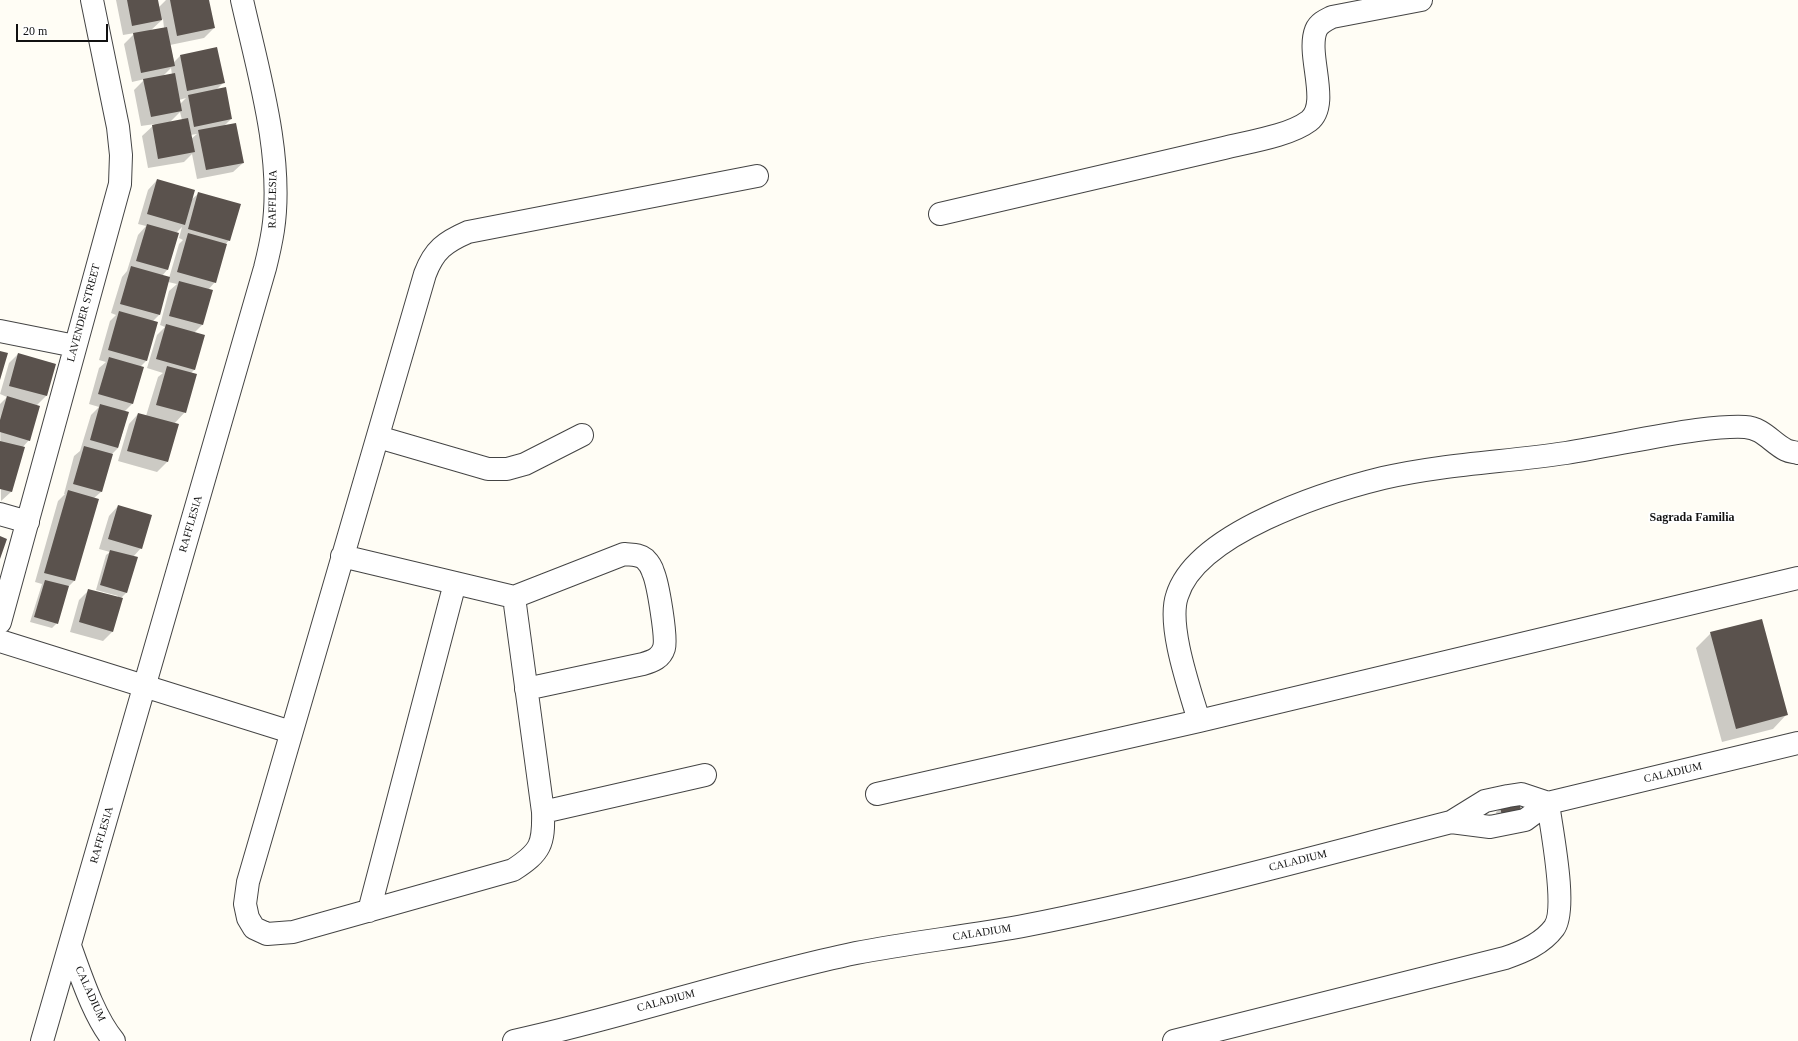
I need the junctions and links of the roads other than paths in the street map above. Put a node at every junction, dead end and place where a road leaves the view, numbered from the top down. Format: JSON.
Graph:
{"nodes":[{"id":1,"x":92,"y":0,"type":"edge"},
{"id":2,"x":242,"y":0,"type":"edge"},
{"id":3,"x":1421,"y":0,"type":"edge"},
{"id":4,"x":757,"y":176,"type":"dead end"},
{"id":5,"x":940,"y":214,"type":"dead end"},
{"id":6,"x":0,"y":331,"type":"edge"},
{"id":7,"x":75,"y":346,"type":"junction"},
{"id":8,"x":582,"y":435,"type":"dead end"},
{"id":9,"x":378,"y":437,"type":"junction"},
{"id":10,"x":1798,"y":453,"type":"edge"},
{"id":11,"x":0,"y":514,"type":"edge"},
{"id":12,"x":28,"y":522,"type":"junction"},
{"id":13,"x":342,"y":556,"type":"junction"},
{"id":14,"x":1798,"y":578,"type":"edge"},
{"id":15,"x":455,"y":583,"type":"junction"},
{"id":16,"x":514,"y":597,"type":"junction"},
{"id":17,"x":0,"y":622,"type":"edge"},
{"id":18,"x":0,"y":641,"type":"edge"},
{"id":19,"x":145,"y":686,"type":"junction"},
{"id":20,"x":526,"y":689,"type":"junction"},
{"id":21,"x":1199,"y":721,"type":"junction"},
{"id":22,"x":291,"y":732,"type":"junction"},
{"id":23,"x":1798,"y":743,"type":"edge"},
{"id":24,"x":705,"y":775,"type":"dead end"},
{"id":25,"x":877,"y":794,"type":"dead end"},
{"id":26,"x":1548,"y":803,"type":"junction"},
{"id":27,"x":542,"y":812,"type":"junction"},
{"id":28,"x":369,"y":911,"type":"junction"},
{"id":29,"x":70,"y":946,"type":"junction"},
{"id":30,"x":42,"y":1041,"type":"edge"},
{"id":31,"x":114,"y":1041,"type":"edge"},
{"id":32,"x":514,"y":1041,"type":"edge"},
{"id":33,"x":1174,"y":1041,"type":"edge"}],
"edges":[{"from":1,"to":7,"type":"street","name":"LAVENDER STREET"},
{"from":2,"to":19,"type":"street","name":"RAFFLESIA"},
{"from":3,"to":5,"type":"street"},
{"from":4,"to":9,"type":"street"},
{"from":6,"to":7,"type":"street"},
{"from":7,"to":12,"type":"street","name":"LAVENDER STREET"},
{"from":8,"to":9,"type":"street"},
{"from":9,"to":13,"type":"street"},
{"from":10,"to":21,"type":"street"},
{"from":11,"to":12,"type":"street"},
{"from":12,"to":17,"type":"street","name":"LAVENDER STREET"},
{"from":13,"to":15,"type":"street"},
{"from":13,"to":22,"type":"street"},
{"from":14,"to":21,"type":"street"},
{"from":15,"to":16,"type":"street"},
{"from":15,"to":28,"type":"street"},
{"from":16,"to":20,"type":"street"},
{"from":16,"to":20,"type":"street"},
{"from":18,"to":19,"type":"street"},
{"from":19,"to":22,"type":"street"},
{"from":19,"to":29,"type":"street","name":"RAFFLESIA"},
{"from":20,"to":27,"type":"street"},
{"from":21,"to":25,"type":"street"},
{"from":22,"to":28,"type":"street"},
{"from":23,"to":26,"type":"street","name":"CALADIUM"},
{"from":24,"to":27,"type":"street"},
{"from":26,"to":32,"type":"street","name":"CALADIUM"},
{"from":26,"to":33,"type":"street"},
{"from":27,"to":28,"type":"street"},
{"from":29,"to":30,"type":"street","name":"RAFFLESIA"},
{"from":29,"to":31,"type":"street","name":"CALADIUM"}]}
